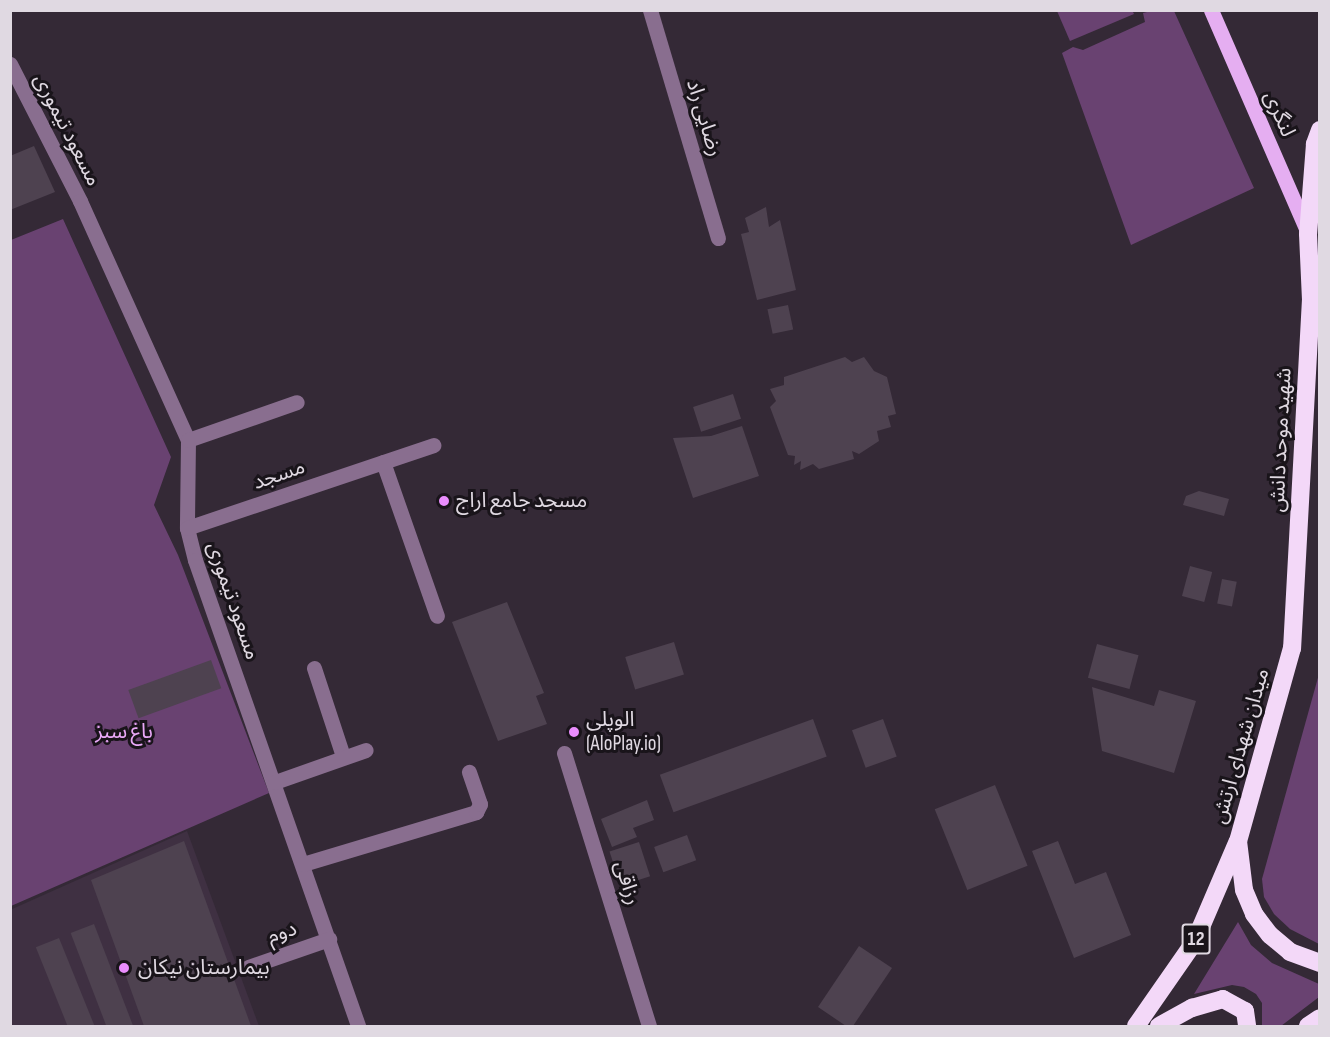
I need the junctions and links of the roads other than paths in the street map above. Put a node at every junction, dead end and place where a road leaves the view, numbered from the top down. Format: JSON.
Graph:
{"nodes":[{"id":1,"x":650,"y":10,"type":"edge"},
{"id":2,"x":1211,"y":10,"type":"edge"},
{"id":3,"x":10,"y":64,"type":"edge"},
{"id":4,"x":1320,"y":130,"type":"edge"},
{"id":5,"x":1308,"y":234,"type":"junction"},
{"id":6,"x":718,"y":238,"type":"dead end"},
{"id":7,"x":297,"y":402,"type":"dead end"},
{"id":8,"x":188,"y":440,"type":"junction"},
{"id":9,"x":432,"y":445,"type":"dead end"},
{"id":10,"x":383,"y":462,"type":"junction"},
{"id":11,"x":187,"y":528,"type":"junction"},
{"id":12,"x":437,"y":616,"type":"dead end"},
{"id":13,"x":1292,"y":648,"type":"joint"},
{"id":14,"x":314,"y":668,"type":"dead end"},
{"id":15,"x":366,"y":750,"type":"dead end"},
{"id":16,"x":564,"y":753,"type":"dead end"},
{"id":17,"x":343,"y":756,"type":"junction"},
{"id":18,"x":469,"y":772,"type":"dead end"},
{"id":19,"x":275,"y":782,"type":"junction"},
{"id":20,"x":1238,"y":841,"type":"junction"},
{"id":21,"x":303,"y":864,"type":"junction"},
{"id":22,"x":329,"y":939,"type":"junction"},
{"id":23,"x":1320,"y":963,"type":"edge"},
{"id":24,"x":248,"y":967,"type":"dead end"},
{"id":25,"x":1320,"y":1018,"type":"edge"},
{"id":26,"x":358,"y":1026,"type":"edge"},
{"id":27,"x":649,"y":1026,"type":"edge"},
{"id":28,"x":1136,"y":1026,"type":"edge"},
{"id":29,"x":1159,"y":1026,"type":"edge"},
{"id":30,"x":1247,"y":1026,"type":"edge"},
{"id":31,"x":1308,"y":1026,"type":"edge"}],
"edges":[{"from":1,"to":6,"type":"street","name":"رضایی راد"},
{"from":2,"to":5,"type":"main road","name":"لنگری"},
{"from":3,"to":8,"type":"street","name":"مسعود تیموری"},
{"from":4,"to":5,"type":"highway","name":"شهید موحد دانش"},
{"from":5,"to":13,"type":"highway","name":"شهید موحد دانش"},
{"from":7,"to":8,"type":"street"},
{"from":8,"to":11,"type":"street","name":"مسعود تیموری"},
{"from":9,"to":10,"type":"street","name":"مسجد"},
{"from":10,"to":11,"type":"street","name":"مسجد"},
{"from":10,"to":12,"type":"street"},
{"from":11,"to":19,"type":"street","name":"مسعود تیموری"},
{"from":13,"to":20,"type":"highway","name":"میدان شهدای ارتش"},
{"from":14,"to":17,"type":"street"},
{"from":15,"to":17,"type":"street"},
{"from":16,"to":27,"type":"street","name":"رزاقی"},
{"from":17,"to":19,"type":"street"},
{"from":18,"to":21,"type":"street"},
{"from":19,"to":21,"type":"street","name":"مسعود تیموری"},
{"from":20,"to":23,"type":"highway","name":"میدان شهدای ارتش"},
{"from":20,"to":28,"type":"highway","number":"12"},
{"from":21,"to":22,"type":"street","name":"مسعود تیموری"},
{"from":22,"to":24,"type":"street","name":"دوم"},
{"from":22,"to":26,"type":"street","name":"مسعود تیموری"},
{"from":25,"to":31,"type":"highway"},
{"from":29,"to":30,"type":"highway"}]}
